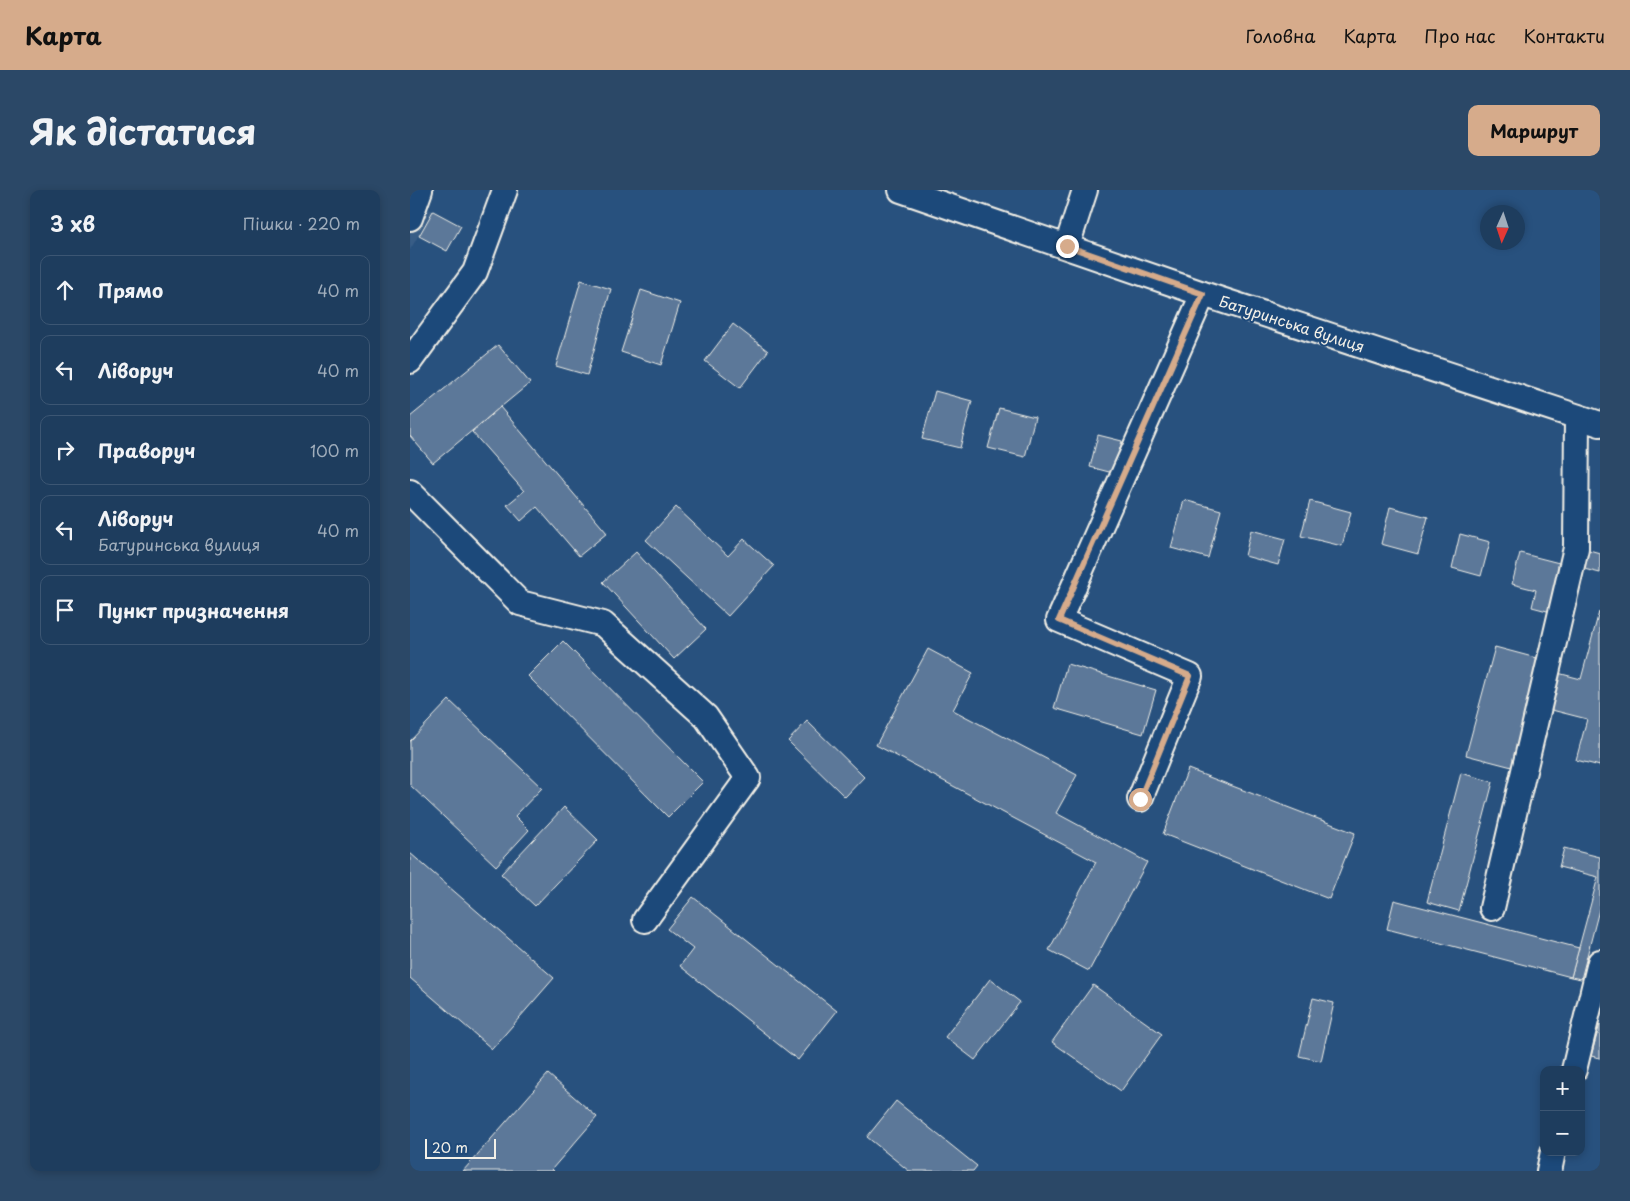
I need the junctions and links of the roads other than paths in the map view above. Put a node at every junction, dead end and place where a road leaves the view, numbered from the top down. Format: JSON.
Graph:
{"nodes":[{"id":1,"x":420,"y":190,"type":"edge"},
{"id":2,"x":505,"y":190,"type":"edge"},
{"id":3,"x":901,"y":190,"type":"edge"},
{"id":4,"x":1085,"y":190,"type":"edge"},
{"id":5,"x":410,"y":218,"type":"edge"},
{"id":6,"x":1067,"y":246,"type":"junction"},
{"id":7,"x":1203,"y":294,"type":"junction"},
{"id":8,"x":410,"y":361,"type":"edge"},
{"id":9,"x":1578,"y":417,"type":"junction"},
{"id":10,"x":1600,"y":424,"type":"edge"},
{"id":11,"x":410,"y":492,"type":"edge"},
{"id":12,"x":1140,"y":799,"type":"dead end"},
{"id":13,"x":1492,"y":908,"type":"dead end"},
{"id":14,"x":645,"y":920,"type":"dead end"},
{"id":15,"x":1600,"y":962,"type":"edge"},
{"id":16,"x":1575,"y":1066,"type":"edge"},
{"id":17,"x":1552,"y":1156,"type":"edge"},
{"id":18,"x":1548,"y":1171,"type":"edge"}],
"edges":[{"from":1,"to":5,"type":"street"},
{"from":2,"to":8,"type":"street"},
{"from":3,"to":6,"type":"street","name":"Батуринська вулиця"},
{"from":4,"to":6,"type":"street"},
{"from":6,"to":7,"type":"street","name":"Батуринська вулиця"},
{"from":7,"to":9,"type":"street","name":"Батуринська вулиця"},
{"from":7,"to":12,"type":"street"},
{"from":9,"to":10,"type":"street","name":"Батуринська вулиця"},
{"from":9,"to":13,"type":"street"},
{"from":11,"to":14,"type":"street"},
{"from":15,"to":16,"type":"street"},
{"from":17,"to":18,"type":"street"}]}
